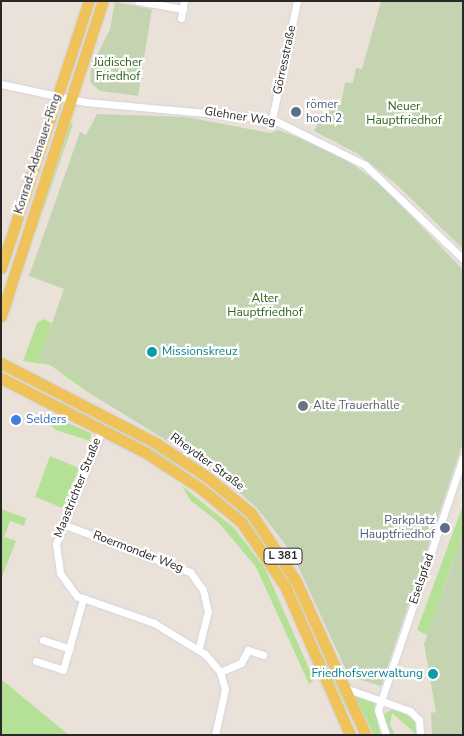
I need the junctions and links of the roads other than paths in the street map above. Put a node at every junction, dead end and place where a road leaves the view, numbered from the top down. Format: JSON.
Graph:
{"nodes":[{"id":1,"x":89,"y":1,"type":"edge"},
{"id":2,"x":103,"y":1,"type":"edge"},
{"id":3,"x":138,"y":1,"type":"edge"},
{"id":4,"x":297,"y":1,"type":"edge"},
{"id":5,"x":183,"y":5,"type":"edge"},
{"id":6,"x":181,"y":18,"type":"dead end"},
{"id":7,"x":1,"y":84,"type":"edge"},
{"id":8,"x":56,"y":98,"type":"junction"},
{"id":9,"x":70,"y":100,"type":"junction"},
{"id":10,"x":272,"y":119,"type":"junction"},
{"id":11,"x":463,"y":259,"type":"edge"},
{"id":12,"x":1,"y":268,"type":"edge"},
{"id":13,"x":1,"y":316,"type":"edge"},
{"id":14,"x":1,"y":364,"type":"edge"},
{"id":15,"x":1,"y":378,"type":"edge"},
{"id":16,"x":18,"y":386,"type":"junction"},
{"id":17,"x":1,"y":388,"type":"edge"},
{"id":18,"x":103,"y":428,"type":"junction"},
{"id":19,"x":463,"y":458,"type":"edge"},
{"id":20,"x":65,"y":524,"type":"junction"},
{"id":21,"x":83,"y":599,"type":"junction"},
{"id":22,"x":43,"y":640,"type":"dead end"},
{"id":23,"x":199,"y":648,"type":"junction"},
{"id":24,"x":70,"y":649,"type":"junction"},
{"id":25,"x":263,"y":655,"type":"dead end"},
{"id":26,"x":36,"y":661,"type":"dead end"},
{"id":27,"x":220,"y":672,"type":"junction"},
{"id":28,"x":342,"y":688,"type":"junction"},
{"id":29,"x":384,"y":700,"type":"junction"},
{"id":30,"x":217,"y":734,"type":"edge"},
{"id":31,"x":350,"y":735,"type":"edge"},
{"id":32,"x":366,"y":735,"type":"edge"},
{"id":33,"x":386,"y":735,"type":"edge"},
{"id":34,"x":420,"y":735,"type":"edge"}],
"edges":[{"from":1,"to":8,"type":"main road","name":"Konrad-Adenauer-Ring"},
{"from":2,"to":9,"type":"main road","name":"Konrad-Adenauer-Ring"},
{"from":3,"to":5,"type":"street"},
{"from":4,"to":10,"type":"street","name":"Görresstraße"},
{"from":5,"to":6,"type":"street"},
{"from":7,"to":8,"type":"street","name":"Glehner Weg"},
{"from":8,"to":9,"type":"street","name":"Glehner Weg"},
{"from":8,"to":12,"type":"main road","name":"Konrad-Adenauer-Ring"},
{"from":9,"to":10,"type":"street","name":"Glehner Weg"},
{"from":9,"to":13,"type":"main road","name":"Konrad-Adenauer-Ring"},
{"from":10,"to":11,"type":"street","name":"Glehner Weg"},
{"from":14,"to":28,"type":"main road","name":"Rheydter Straße","number":"L 381"},
{"from":15,"to":16,"type":"main road","name":"Rheydter Straße","number":"L 381"},
{"from":16,"to":17,"type":"main road"},
{"from":16,"to":18,"type":"main road","name":"Rheydter Straße","number":"L 381"},
{"from":18,"to":20,"type":"street","name":"Maastrichter Straße"},
{"from":18,"to":31,"type":"main road","name":"Rheydter Straße","number":"L 381"},
{"from":19,"to":29,"type":"street","name":"Eselspfad"},
{"from":20,"to":21,"type":"street","name":"Maastrichter Straße"},
{"from":20,"to":23,"type":"street","name":"Roermonder Weg"},
{"from":21,"to":23,"type":"street","name":"Maastrichter Straße"},
{"from":21,"to":24,"type":"street"},
{"from":22,"to":24,"type":"street"},
{"from":23,"to":27,"type":"street","name":"Maastrichter Straße"},
{"from":24,"to":26,"type":"street"},
{"from":25,"to":27,"type":"street"},
{"from":27,"to":30,"type":"street"},
{"from":28,"to":29,"type":"street"},
{"from":28,"to":32,"type":"main road","name":"Rheydter Straße","number":"L 381"},
{"from":29,"to":33,"type":"street","name":"Eselspfad"},
{"from":29,"to":34,"type":"street"}]}
